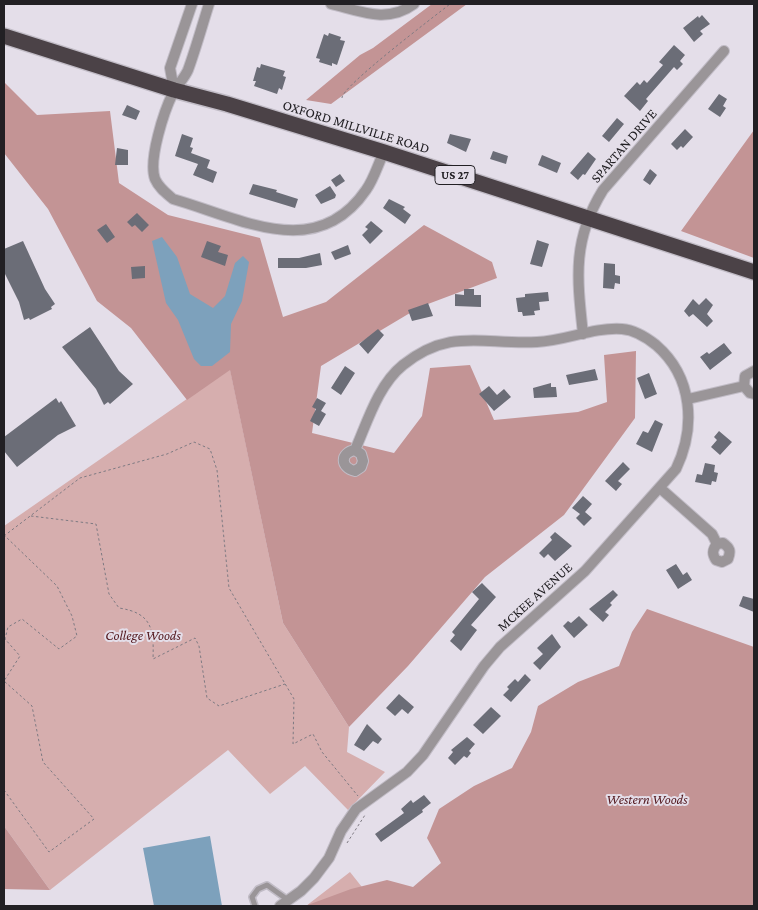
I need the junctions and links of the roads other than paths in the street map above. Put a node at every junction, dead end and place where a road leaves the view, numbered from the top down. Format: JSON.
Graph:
{"nodes":[{"id":1,"x":192,"y":4,"type":"edge"},
{"id":2,"x":209,"y":4,"type":"edge"},
{"id":3,"x":331,"y":4,"type":"edge"},
{"id":4,"x":414,"y":4,"type":"edge"},
{"id":5,"x":4,"y":36,"type":"edge"},
{"id":6,"x":724,"y":51,"type":"dead end"},
{"id":7,"x":174,"y":90,"type":"junction"},
{"id":8,"x":384,"y":152,"type":"junction"},
{"id":9,"x":589,"y":217,"type":"junction"},
{"id":10,"x":754,"y":272,"type":"edge"},
{"id":11,"x":583,"y":334,"type":"junction"},
{"id":12,"x":754,"y":370,"type":"edge"},
{"id":13,"x":744,"y":386,"type":"junction"},
{"id":14,"x":754,"y":394,"type":"edge"},
{"id":15,"x":688,"y":399,"type":"junction"},
{"id":16,"x":355,"y":450,"type":"dead end"},
{"id":17,"x":660,"y":488,"type":"junction"},
{"id":18,"x":717,"y":544,"type":"dead end"},
{"id":19,"x":284,"y":903,"type":"edge"},
{"id":20,"x":255,"y":906,"type":"edge"}],
"edges":[{"from":1,"to":7,"type":"street"},
{"from":2,"to":7,"type":"street"},
{"from":3,"to":4,"type":"street"},
{"from":5,"to":7,"type":"highway","name":"OXFORD MILLVILLE ROAD","number":"US 27"},
{"from":6,"to":9,"type":"street","name":"SPARTAN DRIVE"},
{"from":7,"to":8,"type":"highway","name":"OXFORD MILLVILLE ROAD","number":"US 27"},
{"from":7,"to":8,"type":"street"},
{"from":8,"to":9,"type":"highway","name":"OXFORD MILLVILLE ROAD","number":"US 27"},
{"from":9,"to":10,"type":"highway","name":"OXFORD MILLVILLE ROAD","number":"US 27"},
{"from":9,"to":11,"type":"street","name":"SPARTAN DRIVE"},
{"from":11,"to":15,"type":"street","name":"MCKEE AVENUE"},
{"from":11,"to":16,"type":"street","name":"MCKEE AVENUE"},
{"from":12,"to":13,"type":"street"},
{"from":13,"to":14,"type":"street"},
{"from":13,"to":15,"type":"street"},
{"from":15,"to":17,"type":"street","name":"MCKEE AVENUE"},
{"from":17,"to":18,"type":"street"},
{"from":17,"to":19,"type":"street","name":"MCKEE AVENUE"},
{"from":19,"to":20,"type":"lane"}]}
